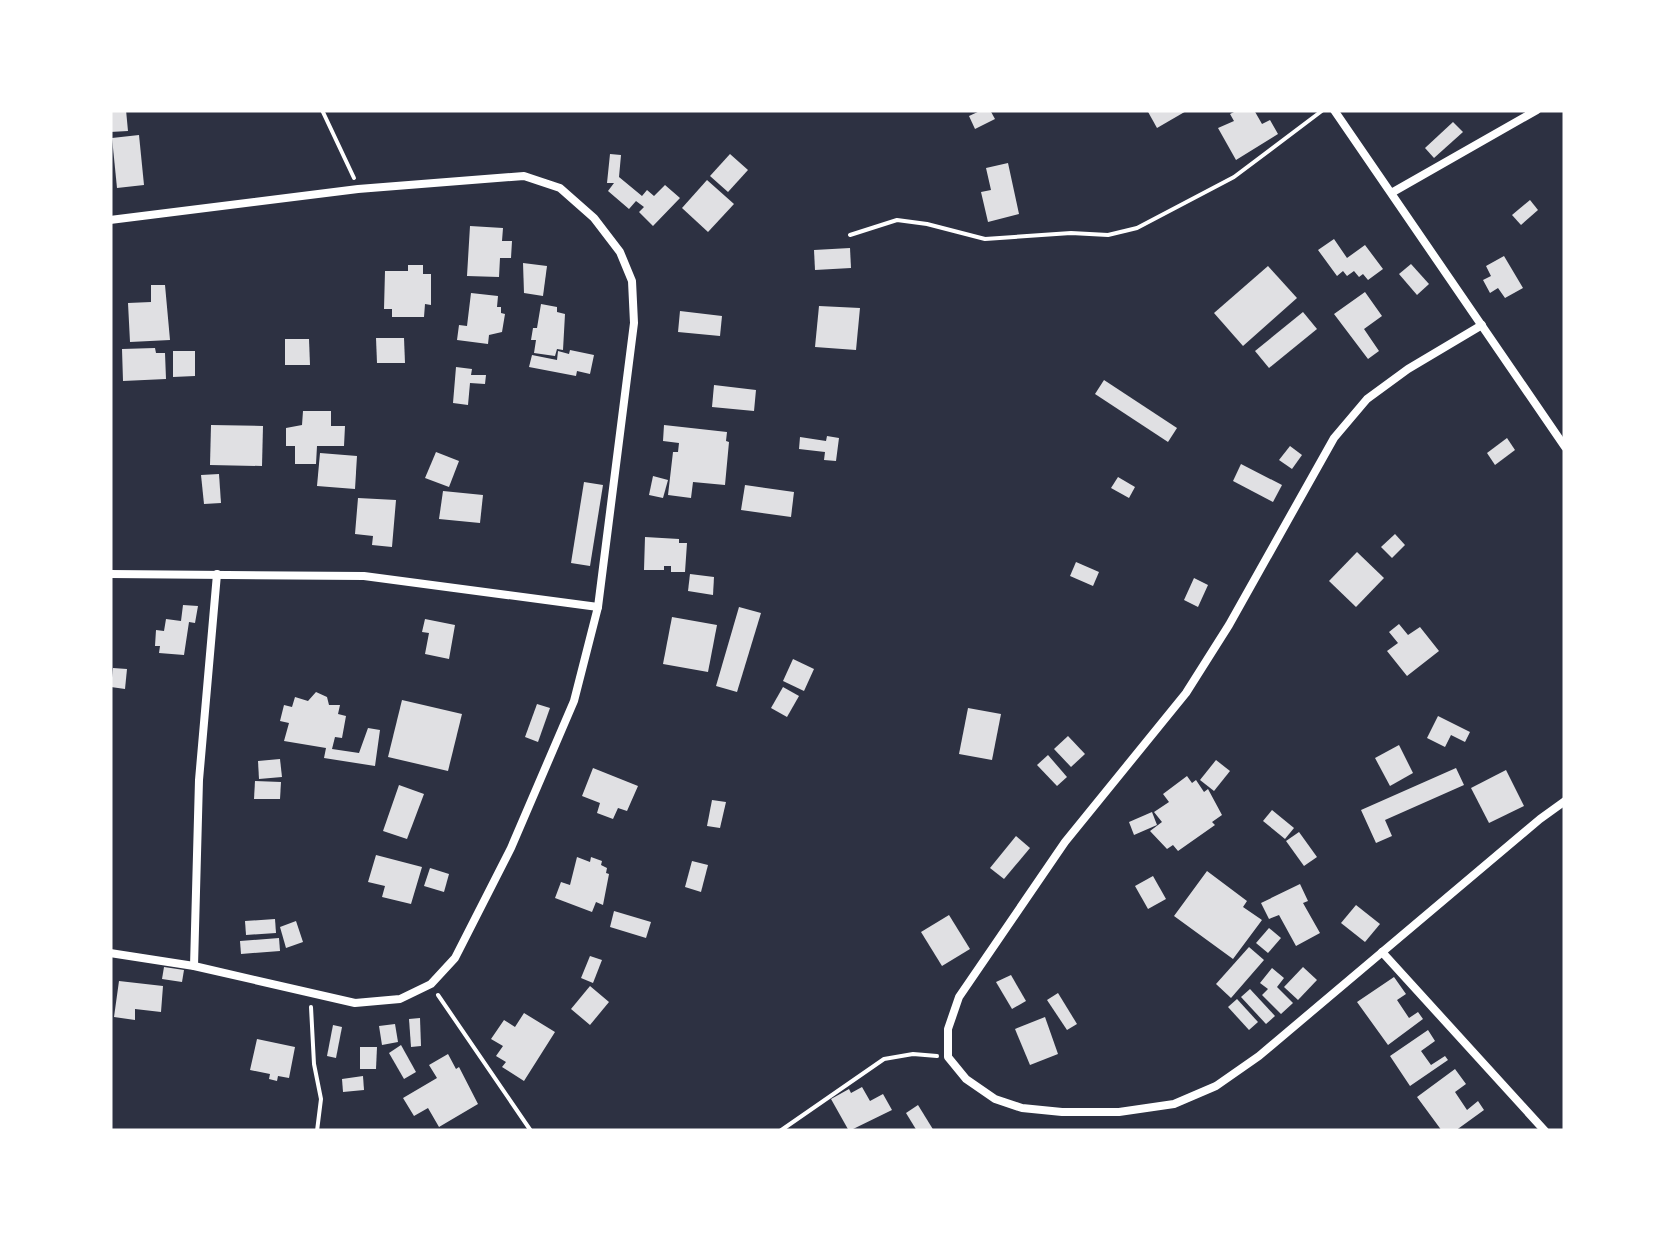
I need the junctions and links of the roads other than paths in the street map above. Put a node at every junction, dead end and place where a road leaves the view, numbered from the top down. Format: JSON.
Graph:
{"nodes":[{"id":1,"x":1334,"y":110,"type":"edge"},
{"id":2,"x":1538,"y":110,"type":"edge"},
{"id":3,"x":1393,"y":192,"type":"junction"},
{"id":4,"x":110,"y":220,"type":"edge"},
{"id":5,"x":1482,"y":324,"type":"junction"},
{"id":6,"x":1565,"y":447,"type":"edge"},
{"id":7,"x":110,"y":574,"type":"edge"},
{"id":8,"x":218,"y":574,"type":"junction"},
{"id":9,"x":598,"y":607,"type":"junction"},
{"id":10,"x":1565,"y":802,"type":"edge"},
{"id":11,"x":1382,"y":952,"type":"junction"},
{"id":12,"x":110,"y":954,"type":"edge"},
{"id":13,"x":194,"y":966,"type":"junction"},
{"id":14,"x":1544,"y":1131,"type":"edge"}],
"edges":[{"from":1,"to":3,"type":"street"},
{"from":2,"to":3,"type":"street"},
{"from":3,"to":5,"type":"street"},
{"from":4,"to":9,"type":"street"},
{"from":5,"to":6,"type":"street"},
{"from":5,"to":11,"type":"street"},
{"from":7,"to":8,"type":"street"},
{"from":8,"to":9,"type":"street"},
{"from":8,"to":13,"type":"street"},
{"from":9,"to":13,"type":"street"},
{"from":10,"to":11,"type":"street"},
{"from":11,"to":14,"type":"street"},
{"from":12,"to":13,"type":"street"}]}
